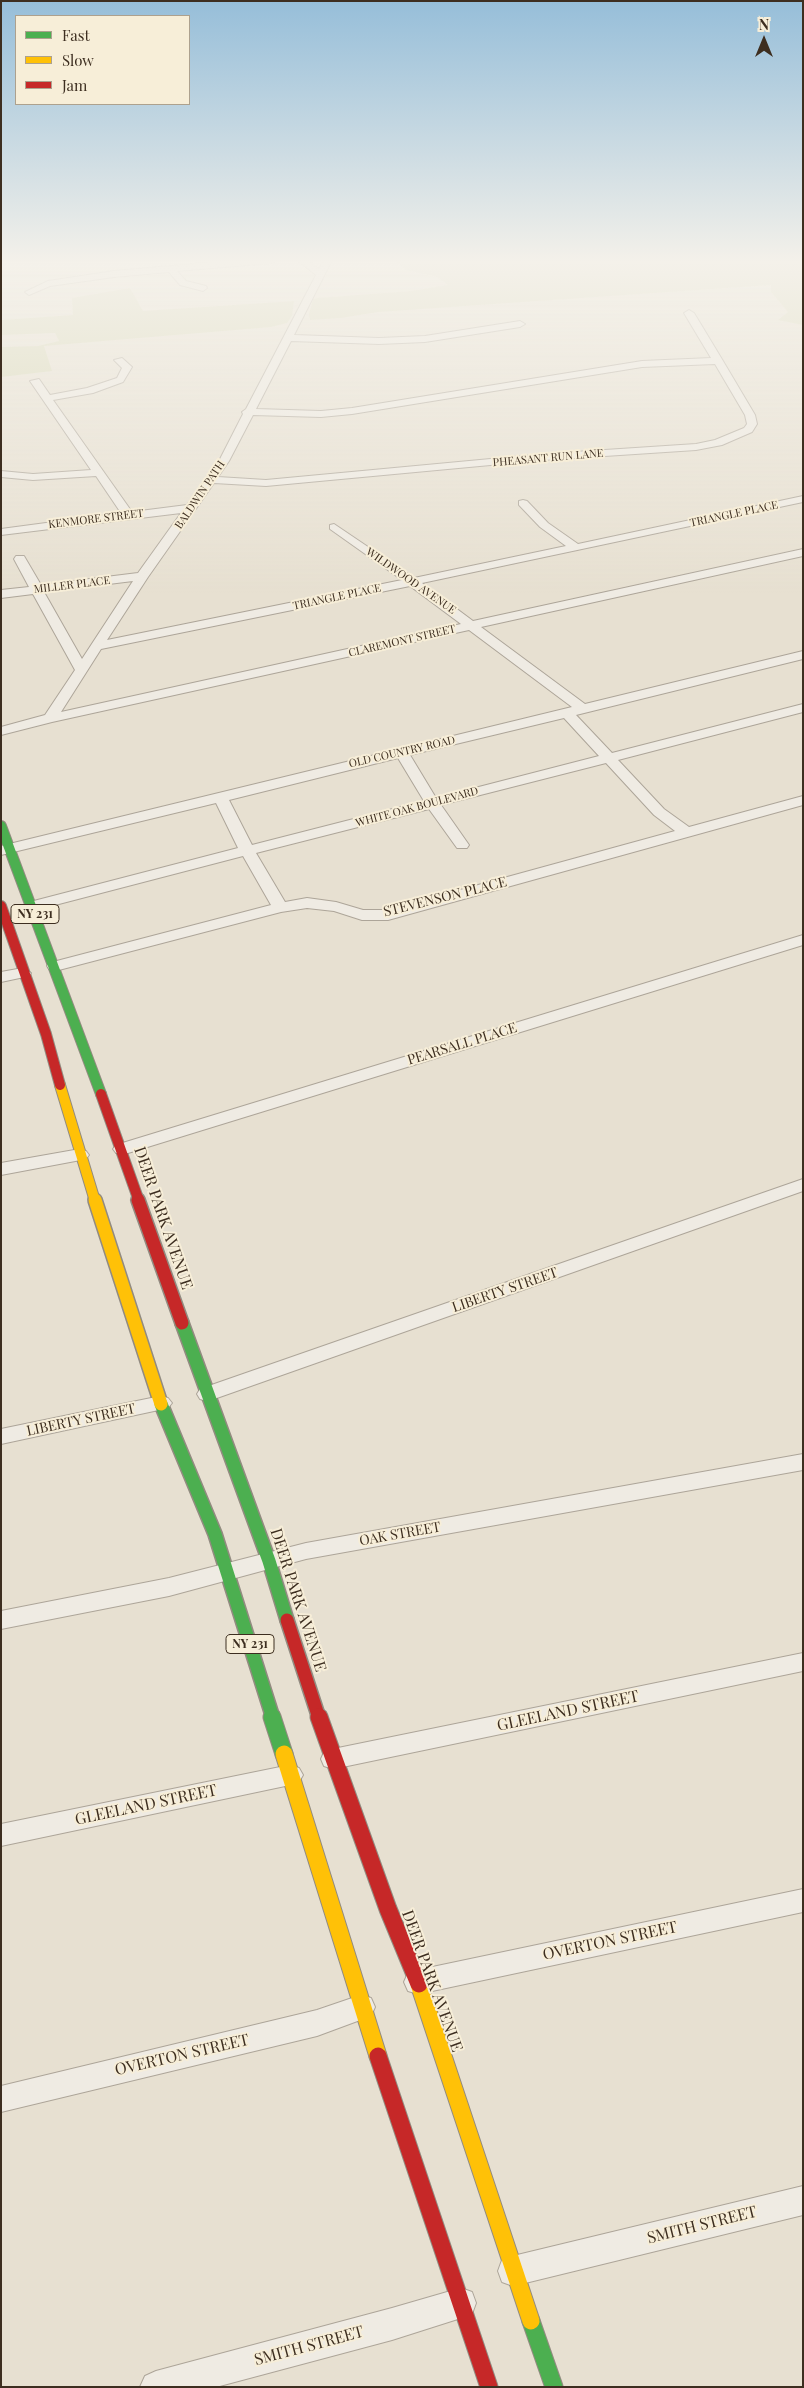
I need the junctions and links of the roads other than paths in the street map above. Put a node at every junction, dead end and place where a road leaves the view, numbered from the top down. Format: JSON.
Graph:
{"nodes":[{"id":1,"x":126,"y":371,"type":"edge"},
{"id":2,"x":269,"y":371,"type":"edge"},
{"id":3,"x":596,"y":371,"type":"edge"},
{"id":4,"x":724,"y":371,"type":"edge"},
{"id":5,"x":35,"y":381,"type":"dead end"},
{"id":6,"x":48,"y":398,"type":"junction"},
{"id":7,"x":247,"y":412,"type":"junction"},
{"id":8,"x":98,"y":473,"type":"junction"},
{"id":9,"x":1,"y":474,"type":"edge"},
{"id":10,"x":211,"y":480,"type":"junction"},
{"id":11,"x":803,"y":499,"type":"edge"},
{"id":12,"x":523,"y":503,"type":"dead end"},
{"id":13,"x":192,"y":508,"type":"junction"},
{"id":14,"x":128,"y":515,"type":"junction"},
{"id":15,"x":334,"y":527,"type":"dead end"},
{"id":16,"x":3,"y":532,"type":"edge"},
{"id":17,"x":576,"y":548,"type":"junction"},
{"id":18,"x":803,"y":552,"type":"edge"},
{"id":19,"x":142,"y":576,"type":"junction"},
{"id":20,"x":412,"y":581,"type":"junction"},
{"id":21,"x":37,"y":590,"type":"junction"},
{"id":22,"x":1,"y":594,"type":"edge"},
{"id":23,"x":472,"y":625,"type":"junction"},
{"id":24,"x":97,"y":646,"type":"junction"},
{"id":25,"x":803,"y":655,"type":"edge"},
{"id":26,"x":81,"y":669,"type":"junction"},
{"id":27,"x":803,"y":708,"type":"edge"},
{"id":28,"x":583,"y":709,"type":"junction"},
{"id":29,"x":567,"y":713,"type":"junction"},
{"id":30,"x":50,"y":718,"type":"junction"},
{"id":31,"x":1,"y":731,"type":"edge"},
{"id":32,"x":401,"y":752,"type":"junction"},
{"id":33,"x":608,"y":757,"type":"junction"},
{"id":34,"x":220,"y":796,"type":"junction"},
{"id":35,"x":803,"y":800,"type":"edge"},
{"id":36,"x":432,"y":803,"type":"junction"},
{"id":37,"x":1,"y":826,"type":"edge"},
{"id":38,"x":686,"y":832,"type":"junction"},
{"id":39,"x":462,"y":845,"type":"dead end"},
{"id":40,"x":6,"y":850,"type":"edge"},
{"id":41,"x":246,"y":851,"type":"junction"},
{"id":42,"x":1,"y":906,"type":"edge"},
{"id":43,"x":32,"y":906,"type":"junction"},
{"id":44,"x":280,"y":907,"type":"junction"},
{"id":45,"x":803,"y":940,"type":"edge"},
{"id":46,"x":55,"y":966,"type":"junction"},
{"id":47,"x":23,"y":974,"type":"junction"},
{"id":48,"x":1,"y":977,"type":"edge"},
{"id":49,"x":122,"y":1149,"type":"junction"},
{"id":50,"x":80,"y":1155,"type":"junction"},
{"id":51,"x":1,"y":1169,"type":"edge"},
{"id":52,"x":803,"y":1185,"type":"edge"},
{"id":53,"x":207,"y":1394,"type":"junction"},
{"id":54,"x":161,"y":1402,"type":"junction"},
{"id":55,"x":1,"y":1437,"type":"edge"},
{"id":56,"x":803,"y":1462,"type":"edge"},
{"id":57,"x":270,"y":1561,"type":"junction"},
{"id":58,"x":228,"y":1573,"type":"junction"},
{"id":59,"x":1,"y":1620,"type":"edge"},
{"id":60,"x":803,"y":1662,"type":"edge"},
{"id":61,"x":333,"y":1759,"type":"junction"},
{"id":62,"x":290,"y":1775,"type":"junction"},
{"id":63,"x":1,"y":1836,"type":"edge"},
{"id":64,"x":803,"y":1900,"type":"edge"},
{"id":65,"x":418,"y":1982,"type":"junction"},
{"id":66,"x":361,"y":2007,"type":"junction"},
{"id":67,"x":1,"y":2098,"type":"edge"},
{"id":68,"x":803,"y":2200,"type":"edge"},
{"id":69,"x":513,"y":2270,"type":"junction"},
{"id":70,"x":461,"y":2303,"type":"junction"},
{"id":71,"x":156,"y":2387,"type":"edge"},
{"id":72,"x":489,"y":2387,"type":"edge"},
{"id":73,"x":554,"y":2387,"type":"edge"}],
"edges":[{"from":1,"to":6,"type":"street"},
{"from":2,"to":7,"type":"street","name":"BALDWIN PATH"},
{"from":3,"to":7,"type":"street"},
{"from":4,"to":10,"type":"street","name":"PHEASANT RUN LANE"},
{"from":5,"to":6,"type":"street"},
{"from":6,"to":8,"type":"street"},
{"from":7,"to":10,"type":"street","name":"BALDWIN PATH"},
{"from":8,"to":9,"type":"street"},
{"from":8,"to":14,"type":"street"},
{"from":10,"to":13,"type":"street","name":"BALDWIN PATH"},
{"from":11,"to":17,"type":"street","name":"TRIANGLE PLACE"},
{"from":12,"to":17,"type":"street"},
{"from":13,"to":14,"type":"street","name":"KENMORE STREET"},
{"from":13,"to":19,"type":"street","name":"BALDWIN PATH"},
{"from":14,"to":16,"type":"street","name":"KENMORE STREET"},
{"from":15,"to":20,"type":"street","name":"WILDWOOD AVENUE"},
{"from":16,"to":21,"type":"street"},
{"from":17,"to":20,"type":"street","name":"TRIANGLE PLACE"},
{"from":18,"to":23,"type":"street","name":"CLAREMONT STREET"},
{"from":19,"to":21,"type":"street","name":"MILLER PLACE"},
{"from":19,"to":24,"type":"street","name":"BALDWIN PATH"},
{"from":20,"to":23,"type":"street","name":"WILDWOOD AVENUE"},
{"from":20,"to":24,"type":"street","name":"TRIANGLE PLACE"},
{"from":21,"to":22,"type":"street","name":"MILLER PLACE"},
{"from":21,"to":26,"type":"street"},
{"from":23,"to":28,"type":"street","name":"WILDWOOD AVENUE"},
{"from":23,"to":30,"type":"street","name":"CLAREMONT STREET"},
{"from":24,"to":26,"type":"street","name":"BALDWIN PATH"},
{"from":25,"to":28,"type":"street","name":"OLD COUNTRY ROAD"},
{"from":26,"to":30,"type":"street","name":"BALDWIN PATH"},
{"from":27,"to":33,"type":"street","name":"WHITE OAK BOULEVARD"},
{"from":28,"to":29,"type":"street","name":"OLD COUNTRY ROAD"},
{"from":29,"to":32,"type":"street","name":"OLD COUNTRY ROAD"},
{"from":29,"to":33,"type":"street"},
{"from":30,"to":31,"type":"street","name":"CLAREMONT STREET"},
{"from":32,"to":34,"type":"street","name":"OLD COUNTRY ROAD"},
{"from":32,"to":36,"type":"street"},
{"from":33,"to":36,"type":"street","name":"WHITE OAK BOULEVARD"},
{"from":33,"to":38,"type":"street"},
{"from":34,"to":40,"type":"street","name":"OLD COUNTRY ROAD"},
{"from":34,"to":41,"type":"street"},
{"from":35,"to":38,"type":"street","name":"STEVENSON PLACE"},
{"from":36,"to":39,"type":"street"},
{"from":36,"to":41,"type":"street","name":"WHITE OAK BOULEVARD"},
{"from":37,"to":40,"type":"main road","name":"DEER PARK AVENUE","number":"NY 231"},
{"from":38,"to":44,"type":"street","name":"STEVENSON PLACE"},
{"from":40,"to":43,"type":"main road","name":"DEER PARK AVENUE","number":"NY 231"},
{"from":41,"to":43,"type":"street","name":"WHITE OAK BOULEVARD"},
{"from":41,"to":44,"type":"street"},
{"from":42,"to":47,"type":"main road","number":"NY 231"},
{"from":43,"to":46,"type":"main road","name":"DEER PARK AVENUE","number":"NY 231"},
{"from":44,"to":46,"type":"street","name":"STEVENSON PLACE"},
{"from":45,"to":49,"type":"street","name":"PEARSALL PLACE"},
{"from":46,"to":49,"type":"main road","name":"DEER PARK AVENUE","number":"NY 231"},
{"from":47,"to":48,"type":"street"},
{"from":47,"to":50,"type":"main road","number":"NY 231"},
{"from":49,"to":53,"type":"main road","name":"DEER PARK AVENUE","number":"NY 231"},
{"from":50,"to":51,"type":"street"},
{"from":50,"to":54,"type":"main road","number":"NY 231"},
{"from":52,"to":53,"type":"street","name":"LIBERTY STREET"},
{"from":53,"to":57,"type":"main road","name":"DEER PARK AVENUE","number":"NY 231"},
{"from":54,"to":55,"type":"street","name":"LIBERTY STREET"},
{"from":54,"to":58,"type":"main road","number":"NY 231"},
{"from":56,"to":57,"type":"street","name":"OAK STREET"},
{"from":57,"to":58,"type":"street","name":"OAK STREET"},
{"from":57,"to":61,"type":"main road","name":"DEER PARK AVENUE","number":"NY 231"},
{"from":58,"to":59,"type":"street","name":"OAK STREET"},
{"from":58,"to":62,"type":"main road","number":"NY 231"},
{"from":60,"to":61,"type":"street","name":"GLEELAND STREET"},
{"from":61,"to":65,"type":"main road","name":"DEER PARK AVENUE","number":"NY 231"},
{"from":62,"to":63,"type":"street","name":"GLEELAND STREET"},
{"from":62,"to":66,"type":"main road","number":"NY 231"},
{"from":64,"to":65,"type":"street","name":"OVERTON STREET"},
{"from":65,"to":69,"type":"main road","name":"DEER PARK AVENUE","number":"NY 231"},
{"from":66,"to":67,"type":"street","name":"OVERTON STREET"},
{"from":66,"to":70,"type":"main road","number":"NY 231"},
{"from":68,"to":69,"type":"street","name":"SMITH STREET"},
{"from":69,"to":73,"type":"main road","name":"DEER PARK AVENUE","number":"NY 231"},
{"from":70,"to":71,"type":"street","name":"SMITH STREET"},
{"from":70,"to":72,"type":"main road","number":"NY 231"}]}
